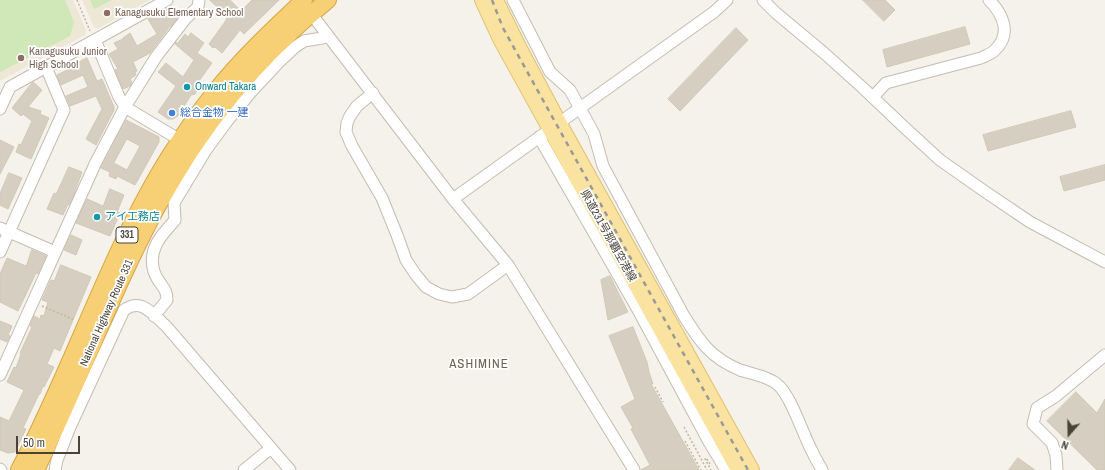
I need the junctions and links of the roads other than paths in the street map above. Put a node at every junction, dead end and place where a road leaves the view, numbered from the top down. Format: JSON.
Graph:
{"nodes":[{"id":1,"x":167,"y":0,"type":"edge"},
{"id":2,"x":199,"y":0,"type":"edge"},
{"id":3,"x":328,"y":0,"type":"edge"},
{"id":4,"x":482,"y":0,"type":"edge"},
{"id":5,"x":496,"y":0,"type":"edge"},
{"id":6,"x":513,"y":0,"type":"edge"},
{"id":7,"x":727,"y":0,"type":"edge"},
{"id":8,"x":763,"y":0,"type":"edge"},
{"id":9,"x":989,"y":0,"type":"edge"},
{"id":10,"x":306,"y":6,"type":"edge"},
{"id":11,"x":328,"y":37,"type":"junction"},
{"id":12,"x":94,"y":40,"type":"junction"},
{"id":13,"x":46,"y":67,"type":"junction"},
{"id":14,"x":373,"y":93,"type":"junction"},
{"id":15,"x":873,"y":97,"type":"junction"},
{"id":16,"x":125,"y":107,"type":"junction"},
{"id":17,"x":579,"y":108,"type":"junction"},
{"id":18,"x":0,"y":109,"type":"edge"},
{"id":19,"x":549,"y":129,"type":"junction"},
{"id":20,"x":180,"y":140,"type":"junction"},
{"id":21,"x":453,"y":199,"type":"junction"},
{"id":22,"x":5,"y":230,"type":"edge"},
{"id":23,"x":0,"y":252,"type":"edge"},
{"id":24,"x":56,"y":252,"type":"junction"},
{"id":25,"x":1105,"y":262,"type":"edge"},
{"id":26,"x":508,"y":265,"type":"junction"},
{"id":27,"x":154,"y":316,"type":"junction"},
{"id":28,"x":1105,"y":356,"type":"edge"},
{"id":29,"x":0,"y":375,"type":"edge"},
{"id":30,"x":271,"y":448,"type":"junction"},
{"id":31,"x":19,"y":470,"type":"edge"},
{"id":32,"x":36,"y":470,"type":"edge"},
{"id":33,"x":55,"y":470,"type":"edge"},
{"id":34,"x":244,"y":470,"type":"edge"},
{"id":35,"x":290,"y":470,"type":"edge"},
{"id":36,"x":634,"y":470,"type":"edge"},
{"id":37,"x":726,"y":470,"type":"edge"},
{"id":38,"x":738,"y":470,"type":"edge"},
{"id":39,"x":752,"y":470,"type":"edge"},
{"id":40,"x":822,"y":470,"type":"edge"},
{"id":41,"x":1057,"y":470,"type":"edge"}],
"edges":[{"from":1,"to":12,"type":"street"},
{"from":2,"to":16,"type":"street"},
{"from":3,"to":10,"type":"highway","name":"National Highway Route 331","number":"331"},
{"from":4,"to":19,"type":"main road","name":"県道231号那覇空港線"},
{"from":5,"to":19,"type":"main road","name":"県道231号那覇空港線"},
{"from":6,"to":17,"type":"street"},
{"from":7,"to":17,"type":"street"},
{"from":8,"to":15,"type":"street"},
{"from":9,"to":15,"type":"street"},
{"from":10,"to":11,"type":"street"},
{"from":10,"to":20,"type":"highway","name":"National Highway Route 331","number":"331"},
{"from":10,"to":32,"type":"highway","name":"National Highway Route 331","number":"331"},
{"from":11,"to":14,"type":"street"},
{"from":11,"to":27,"type":"street"},
{"from":12,"to":13,"type":"street"},
{"from":12,"to":16,"type":"street"},
{"from":13,"to":18,"type":"street"},
{"from":13,"to":22,"type":"street"},
{"from":14,"to":21,"type":"street"},
{"from":14,"to":26,"type":"street"},
{"from":15,"to":25,"type":"street"},
{"from":16,"to":20,"type":"street"},
{"from":16,"to":24,"type":"street"},
{"from":17,"to":19,"type":"street"},
{"from":17,"to":40,"type":"street"},
{"from":19,"to":21,"type":"street"},
{"from":19,"to":37,"type":"street"},
{"from":19,"to":38,"type":"main road","name":"県道231号那覇空港線"},
{"from":19,"to":39,"type":"main road","name":"県道231号那覇空港線"},
{"from":20,"to":31,"type":"highway","name":"National Highway Route 331","number":"331"},
{"from":21,"to":26,"type":"street"},
{"from":22,"to":23,"type":"street"},
{"from":22,"to":24,"type":"street"},
{"from":24,"to":29,"type":"street"},
{"from":26,"to":36,"type":"street"},
{"from":27,"to":30,"type":"street"},
{"from":27,"to":33,"type":"street"},
{"from":28,"to":41,"type":"street"},
{"from":30,"to":34,"type":"street"},
{"from":30,"to":35,"type":"street"}]}
